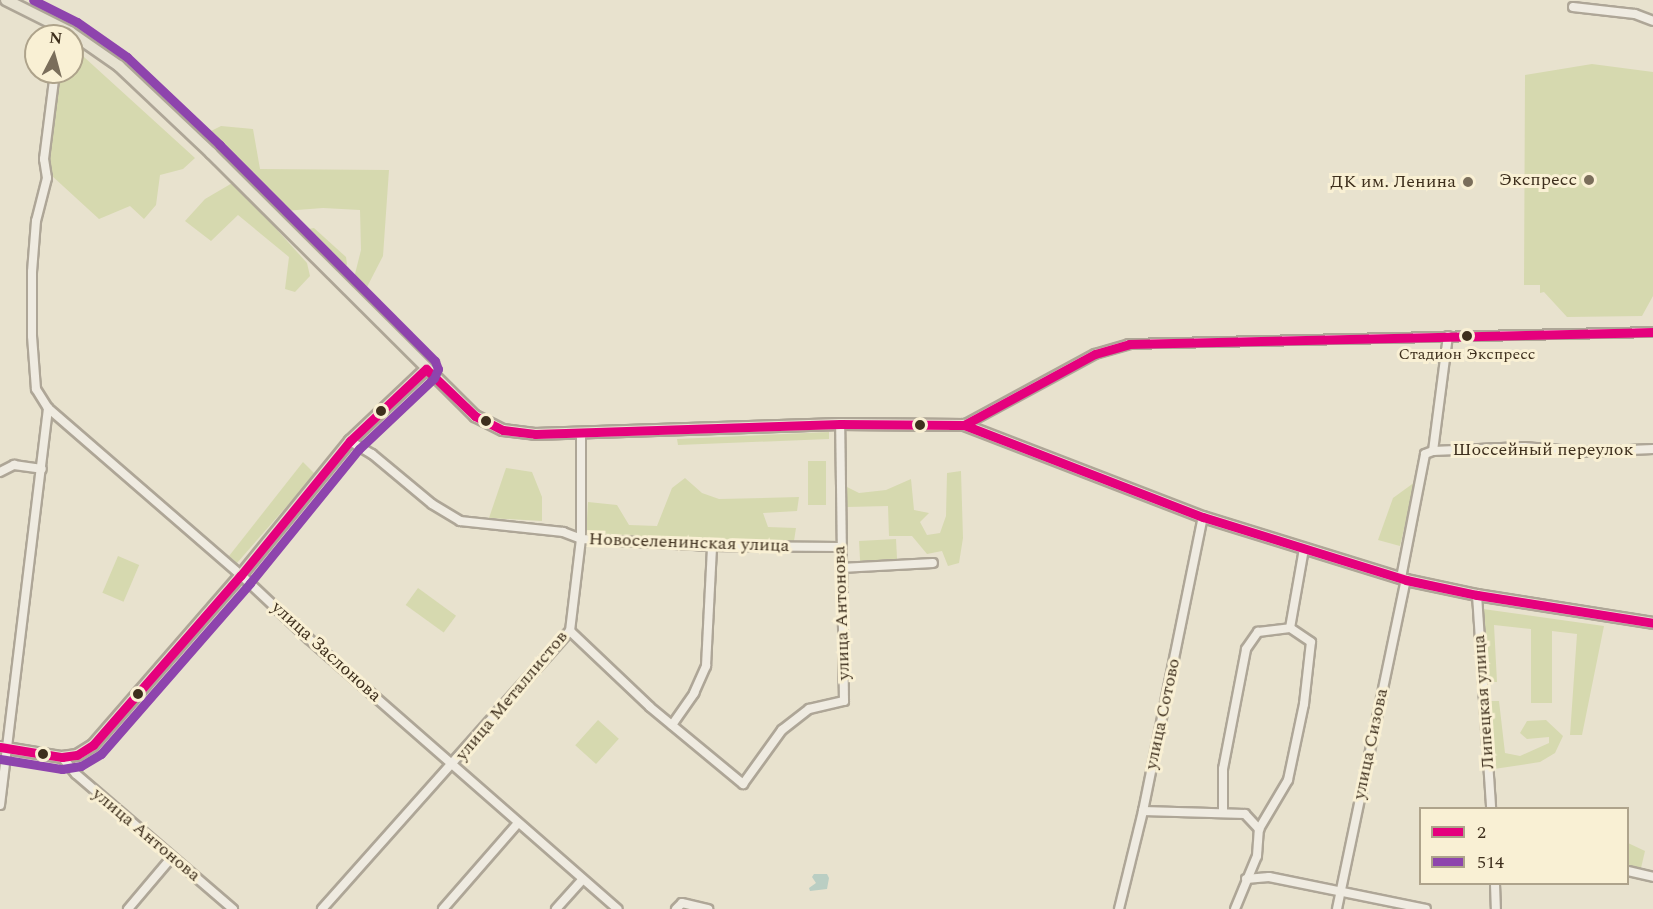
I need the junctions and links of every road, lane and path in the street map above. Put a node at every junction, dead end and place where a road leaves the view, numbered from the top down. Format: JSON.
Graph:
{"nodes":[{"id":1,"x":6,"y":0,"type":"edge"},
{"id":2,"x":1573,"y":7,"type":"dead end"},
{"id":3,"x":1653,"y":21,"type":"edge"},
{"id":4,"x":53,"y":84,"type":"edge"},
{"id":5,"x":1653,"y":332,"type":"edge"},
{"id":6,"x":1448,"y":336,"type":"junction"},
{"id":7,"x":426,"y":369,"type":"junction"},
{"id":8,"x":48,"y":408,"type":"junction"},
{"id":9,"x":840,"y":424,"type":"junction"},
{"id":10,"x":964,"y":425,"type":"junction"},
{"id":11,"x":581,"y":432,"type":"junction"},
{"id":12,"x":350,"y":441,"type":"junction"},
{"id":13,"x":1653,"y":449,"type":"edge"},
{"id":14,"x":1433,"y":451,"type":"junction"},
{"id":15,"x":42,"y":469,"type":"junction"},
{"id":16,"x":0,"y":472,"type":"edge"},
{"id":17,"x":1203,"y":517,"type":"junction"},
{"id":18,"x":581,"y":539,"type":"junction"},
{"id":19,"x":712,"y":546,"type":"junction"},
{"id":20,"x":840,"y":547,"type":"junction"},
{"id":21,"x":1304,"y":549,"type":"junction"},
{"id":22,"x":933,"y":563,"type":"dead end"},
{"id":23,"x":841,"y":568,"type":"junction"},
{"id":24,"x":241,"y":575,"type":"junction"},
{"id":25,"x":1403,"y":579,"type":"junction"},
{"id":26,"x":1478,"y":595,"type":"junction"},
{"id":27,"x":1653,"y":623,"type":"edge"},
{"id":28,"x":1290,"y":628,"type":"junction"},
{"id":29,"x":570,"y":631,"type":"junction"},
{"id":30,"x":672,"y":725,"type":"junction"},
{"id":31,"x":4,"y":748,"type":"edge"},
{"id":32,"x":62,"y":757,"type":"junction"},
{"id":33,"x":453,"y":765,"type":"junction"},
{"id":34,"x":0,"y":805,"type":"edge"},
{"id":35,"x":1491,"y":807,"type":"edge"},
{"id":36,"x":1143,"y":811,"type":"junction"},
{"id":37,"x":1223,"y":813,"type":"junction"},
{"id":38,"x":518,"y":823,"type":"junction"},
{"id":39,"x":1259,"y":829,"type":"junction"},
{"id":40,"x":172,"y":858,"type":"junction"},
{"id":41,"x":1629,"y":871,"type":"edge"},
{"id":42,"x":1653,"y":877,"type":"edge"},
{"id":43,"x":583,"y":879,"type":"junction"},
{"id":44,"x":1246,"y":879,"type":"junction"},
{"id":45,"x":1495,"y":885,"type":"edge"},
{"id":46,"x":1340,"y":892,"type":"junction"},
{"id":47,"x":679,"y":906,"type":"edge"},
{"id":48,"x":128,"y":909,"type":"edge"},
{"id":49,"x":233,"y":909,"type":"edge"},
{"id":50,"x":322,"y":909,"type":"edge"},
{"id":51,"x":442,"y":909,"type":"edge"},
{"id":52,"x":556,"y":909,"type":"edge"},
{"id":53,"x":617,"y":909,"type":"edge"},
{"id":54,"x":708,"y":909,"type":"edge"},
{"id":55,"x":1119,"y":909,"type":"edge"},
{"id":56,"x":1235,"y":909,"type":"edge"},
{"id":57,"x":1337,"y":909,"type":"edge"},
{"id":58,"x":1426,"y":909,"type":"edge"},
{"id":59,"x":1496,"y":909,"type":"edge"}],
"edges":[{"from":1,"to":7,"type":"main road"},
{"from":2,"to":3,"type":"street"},
{"from":4,"to":8,"type":"street","name":"улица Заслонова"},
{"from":5,"to":6,"type":"street"},
{"from":6,"to":10,"type":"street"},
{"from":6,"to":14,"type":"street"},
{"from":7,"to":11,"type":"main road"},
{"from":7,"to":12,"type":"main road"},
{"from":8,"to":15,"type":"street"},
{"from":8,"to":24,"type":"street","name":"улица Заслонова"},
{"from":9,"to":10,"type":"main road"},
{"from":9,"to":11,"type":"main road"},
{"from":9,"to":20,"type":"street","name":"улица Антонова"},
{"from":10,"to":17,"type":"main road"},
{"from":11,"to":18,"type":"street","name":"улица Металлистов"},
{"from":12,"to":18,"type":"street","name":"Новоселенинская улица"},
{"from":12,"to":24,"type":"main road"},
{"from":13,"to":14,"type":"street","name":"Шоссейный переулок"},
{"from":14,"to":25,"type":"street","name":"улица Сизова"},
{"from":15,"to":16,"type":"street"},
{"from":15,"to":31,"type":"street"},
{"from":17,"to":21,"type":"main road"},
{"from":17,"to":36,"type":"street","name":"улица Сотово"},
{"from":18,"to":19,"type":"street","name":"Новоселенинская улица"},
{"from":18,"to":29,"type":"street","name":"улица Металлистов"},
{"from":19,"to":20,"type":"street","name":"Новоселенинская улица"},
{"from":19,"to":30,"type":"street"},
{"from":20,"to":23,"type":"street","name":"улица Антонова"},
{"from":21,"to":25,"type":"main road"},
{"from":21,"to":28,"type":"street"},
{"from":22,"to":23,"type":"street"},
{"from":23,"to":30,"type":"street","name":"улица Антонова"},
{"from":24,"to":32,"type":"main road"},
{"from":24,"to":33,"type":"street","name":"улица Заслонова"},
{"from":25,"to":26,"type":"main road"},
{"from":25,"to":46,"type":"street","name":"улица Сизова"},
{"from":26,"to":27,"type":"main road"},
{"from":26,"to":35,"type":"street","name":"Липецкая улица"},
{"from":28,"to":37,"type":"street"},
{"from":28,"to":39,"type":"street"},
{"from":29,"to":30,"type":"street"},
{"from":29,"to":33,"type":"street","name":"улица Металлистов"},
{"from":31,"to":32,"type":"main road"},
{"from":31,"to":34,"type":"street"},
{"from":32,"to":40,"type":"street","name":"улица Антонова"},
{"from":33,"to":38,"type":"street","name":"улица Заслонова"},
{"from":33,"to":50,"type":"street","name":"улица Металлистов"},
{"from":36,"to":37,"type":"street"},
{"from":36,"to":55,"type":"street","name":"улица Сотово"},
{"from":37,"to":39,"type":"street"},
{"from":38,"to":43,"type":"street","name":"улица Заслонова"},
{"from":38,"to":51,"type":"street"},
{"from":39,"to":44,"type":"street"},
{"from":40,"to":48,"type":"street"},
{"from":40,"to":49,"type":"street","name":"улица Антонова"},
{"from":41,"to":42,"type":"street"},
{"from":43,"to":52,"type":"street"},
{"from":43,"to":53,"type":"street","name":"улица Заслонова"},
{"from":44,"to":46,"type":"street"},
{"from":44,"to":56,"type":"street"},
{"from":45,"to":59,"type":"street"},
{"from":46,"to":57,"type":"street","name":"улица Сизова"},
{"from":46,"to":58,"type":"street"},
{"from":47,"to":54,"type":"street"}]}
